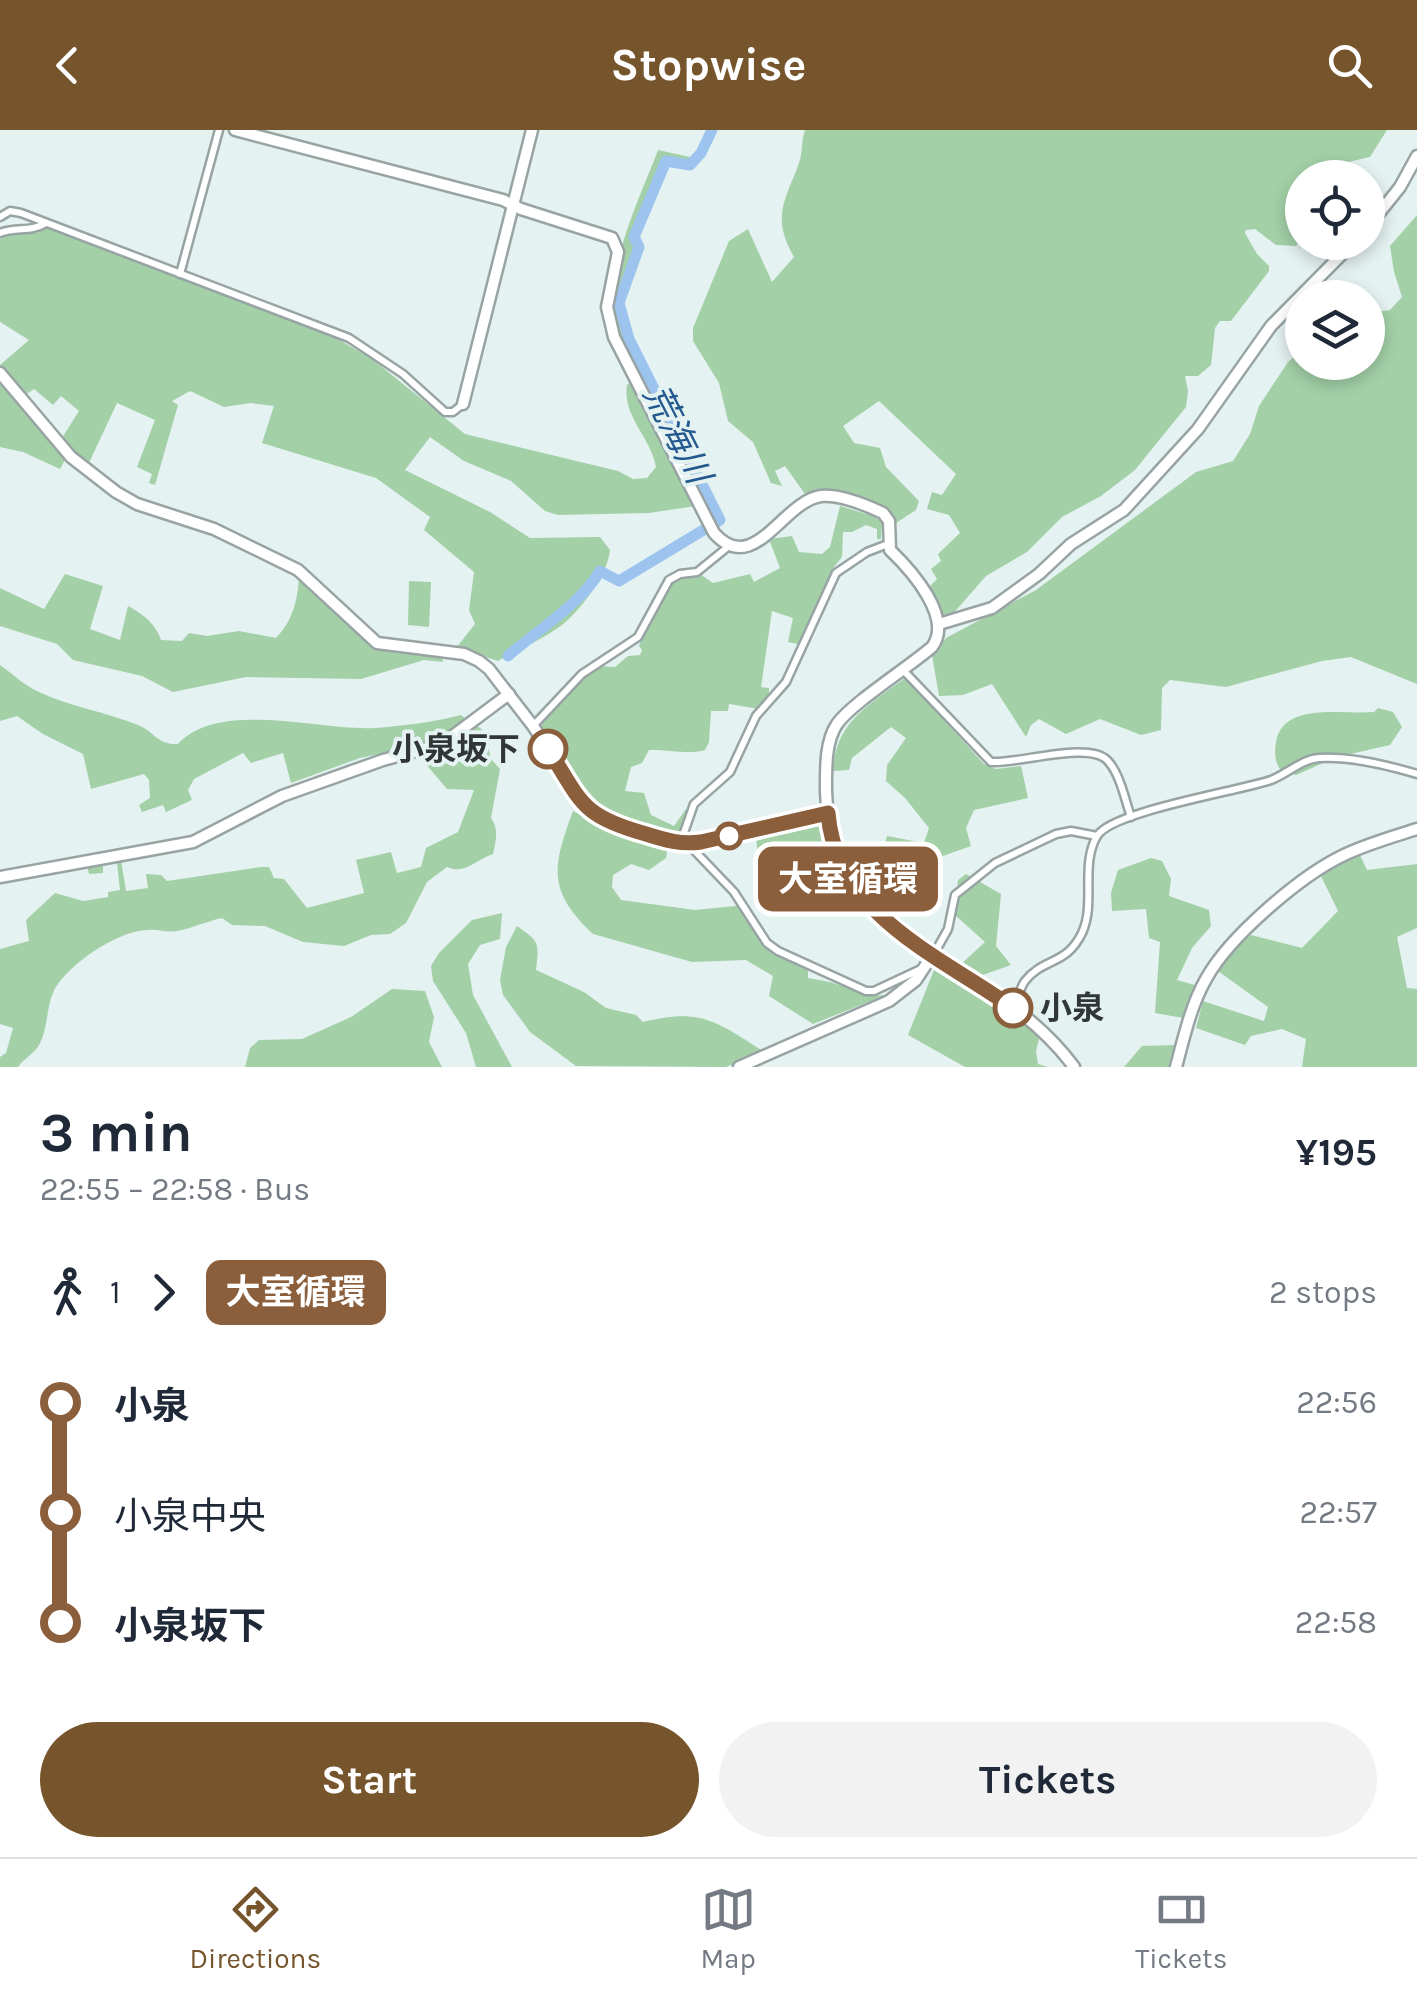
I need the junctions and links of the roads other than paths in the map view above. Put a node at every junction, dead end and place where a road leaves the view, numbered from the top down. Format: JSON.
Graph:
{"nodes":[{"id":1,"x":219,"y":130,"type":"edge"},
{"id":2,"x":236,"y":130,"type":"edge"},
{"id":3,"x":532,"y":130,"type":"edge"},
{"id":4,"x":1417,"y":156,"type":"edge"},
{"id":5,"x":513,"y":204,"type":"junction"},
{"id":6,"x":1385,"y":206,"type":"edge"},
{"id":7,"x":0,"y":216,"type":"edge"},
{"id":8,"x":47,"y":222,"type":"junction"},
{"id":9,"x":0,"y":233,"type":"edge"},
{"id":10,"x":1336,"y":260,"type":"edge"},
{"id":11,"x":180,"y":274,"type":"junction"},
{"id":12,"x":0,"y":373,"type":"edge"},
{"id":13,"x":463,"y":404,"type":"joint"},
{"id":14,"x":888,"y":544,"type":"junction"},
{"id":15,"x":729,"y":546,"type":"junction"},
{"id":16,"x":939,"y":624,"type":"junction"},
{"id":17,"x":904,"y":671,"type":"junction"},
{"id":18,"x":509,"y":694,"type":"junction"},
{"id":19,"x":533,"y":726,"type":"junction"},
{"id":20,"x":1417,"y":774,"type":"edge"},
{"id":21,"x":828,"y":813,"type":"junction"},
{"id":22,"x":1131,"y":817,"type":"junction"},
{"id":23,"x":1417,"y":829,"type":"edge"},
{"id":24,"x":1097,"y":836,"type":"junction"},
{"id":25,"x":685,"y":844,"type":"junction"},
{"id":26,"x":0,"y":877,"type":"edge"},
{"id":27,"x":934,"y":954,"type":"junction"},
{"id":28,"x":924,"y":970,"type":"junction"},
{"id":29,"x":1013,"y":1008,"type":"junction"},
{"id":30,"x":739,"y":1067,"type":"edge"},
{"id":31,"x":1074,"y":1067,"type":"edge"},
{"id":32,"x":1176,"y":1067,"type":"edge"}],
"edges":[{"from":1,"to":11,"type":"street"},
{"from":2,"to":5,"type":"street"},
{"from":3,"to":5,"type":"street"},
{"from":4,"to":6,"type":"street"},
{"from":5,"to":13,"type":"street"},
{"from":5,"to":15,"type":"street"},
{"from":7,"to":8,"type":"street"},
{"from":8,"to":9,"type":"street"},
{"from":8,"to":11,"type":"street"},
{"from":10,"to":16,"type":"street"},
{"from":11,"to":13,"type":"street"},
{"from":12,"to":18,"type":"street"},
{"from":14,"to":15,"type":"street"},
{"from":14,"to":16,"type":"street"},
{"from":14,"to":25,"type":"street"},
{"from":15,"to":19,"type":"street"},
{"from":16,"to":17,"type":"street"},
{"from":17,"to":21,"type":"street"},
{"from":17,"to":22,"type":"street"},
{"from":18,"to":19,"type":"street"},
{"from":18,"to":26,"type":"street"},
{"from":19,"to":25,"type":"street"},
{"from":20,"to":22,"type":"street"},
{"from":21,"to":25,"type":"street"},
{"from":21,"to":27,"type":"street"},
{"from":22,"to":24,"type":"street"},
{"from":23,"to":32,"type":"street"},
{"from":24,"to":27,"type":"street"},
{"from":24,"to":29,"type":"street"},
{"from":25,"to":28,"type":"street"},
{"from":27,"to":28,"type":"street"},
{"from":27,"to":29,"type":"street"},
{"from":28,"to":30,"type":"street"},
{"from":29,"to":31,"type":"street"}]}
